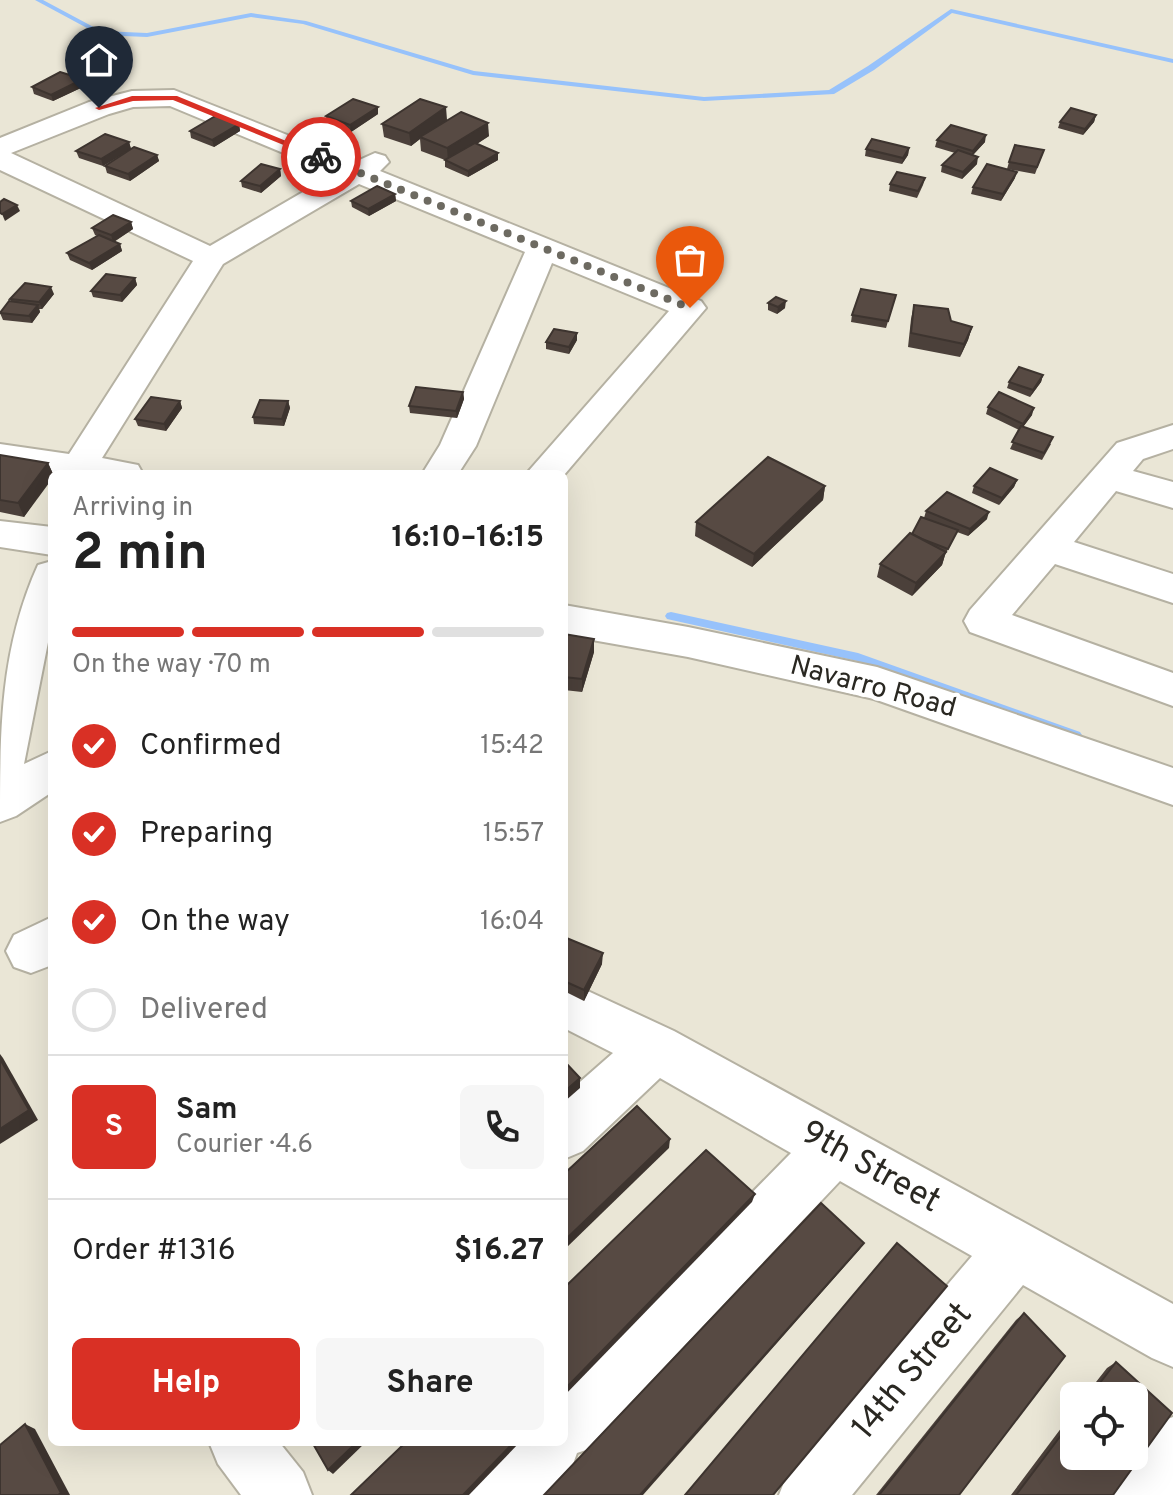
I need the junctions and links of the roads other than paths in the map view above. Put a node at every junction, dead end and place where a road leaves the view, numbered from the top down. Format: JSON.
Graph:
{"nodes":[{"id":1,"x":0,"y":148,"type":"edge"},
{"id":2,"x":0,"y":159,"type":"edge"},
{"id":3,"x":371,"y":164,"type":"junction"},
{"id":4,"x":543,"y":247,"type":"junction"},
{"id":5,"x":211,"y":258,"type":"junction"},
{"id":6,"x":1173,"y":437,"type":"edge"},
{"id":7,"x":0,"y":456,"type":"edge"},
{"id":8,"x":71,"y":470,"type":"edge"},
{"id":9,"x":77,"y":470,"type":"edge"},
{"id":10,"x":443,"y":470,"type":"edge"},
{"id":11,"x":548,"y":470,"type":"edge"},
{"id":12,"x":1109,"y":476,"type":"junction"},
{"id":13,"x":1173,"y":495,"type":"edge"},
{"id":14,"x":1047,"y":547,"type":"junction"},
{"id":15,"x":48,"y":582,"type":"edge"},
{"id":16,"x":1173,"y":589,"type":"edge"},
{"id":17,"x":28,"y":615,"type":"edge"},
{"id":18,"x":568,"y":621,"type":"edge"},
{"id":19,"x":1173,"y":690,"type":"edge"},
{"id":20,"x":48,"y":772,"type":"edge"},
{"id":21,"x":0,"y":773,"type":"edge"},
{"id":22,"x":1173,"y":787,"type":"edge"},
{"id":23,"x":0,"y":803,"type":"edge"},
{"id":24,"x":568,"y":1005,"type":"edge"},
{"id":25,"x":656,"y":1048,"type":"junction"},
{"id":26,"x":568,"y":1128,"type":"edge"},
{"id":27,"x":834,"y":1148,"type":"junction"},
{"id":28,"x":1015,"y":1249,"type":"junction"},
{"id":29,"x":1173,"y":1337,"type":"edge"},
{"id":30,"x":568,"y":1424,"type":"edge"},
{"id":31,"x":243,"y":1446,"type":"edge"},
{"id":32,"x":547,"y":1446,"type":"edge"},
{"id":33,"x":1173,"y":1448,"type":"edge"},
{"id":34,"x":280,"y":1495,"type":"edge"},
{"id":35,"x":500,"y":1495,"type":"edge"},
{"id":36,"x":811,"y":1495,"type":"edge"},
{"id":37,"x":1141,"y":1495,"type":"edge"}],
"edges":[{"from":1,"to":3,"type":"street"},
{"from":2,"to":5,"type":"street"},
{"from":3,"to":4,"type":"street"},
{"from":3,"to":5,"type":"street"},
{"from":4,"to":10,"type":"street"},
{"from":4,"to":11,"type":"street"},
{"from":5,"to":9,"type":"street"},
{"from":6,"to":12,"type":"street"},
{"from":7,"to":8,"type":"street"},
{"from":12,"to":13,"type":"street"},
{"from":12,"to":14,"type":"street"},
{"from":14,"to":16,"type":"street"},
{"from":14,"to":19,"type":"street"},
{"from":15,"to":17,"type":"street"},
{"from":17,"to":21,"type":"street"},
{"from":18,"to":22,"type":"street","name":"Navarro Road"},
{"from":20,"to":23,"type":"street"},
{"from":24,"to":25,"type":"street","name":"9th Street"},
{"from":25,"to":26,"type":"street"},
{"from":25,"to":27,"type":"street","name":"9th Street"},
{"from":27,"to":28,"type":"street","name":"9th Street"},
{"from":27,"to":30,"type":"street"},
{"from":28,"to":29,"type":"street","name":"9th Street"},
{"from":28,"to":36,"type":"street","name":"14th Street"},
{"from":31,"to":34,"type":"street"},
{"from":32,"to":35,"type":"street"},
{"from":33,"to":37,"type":"street"}]}
